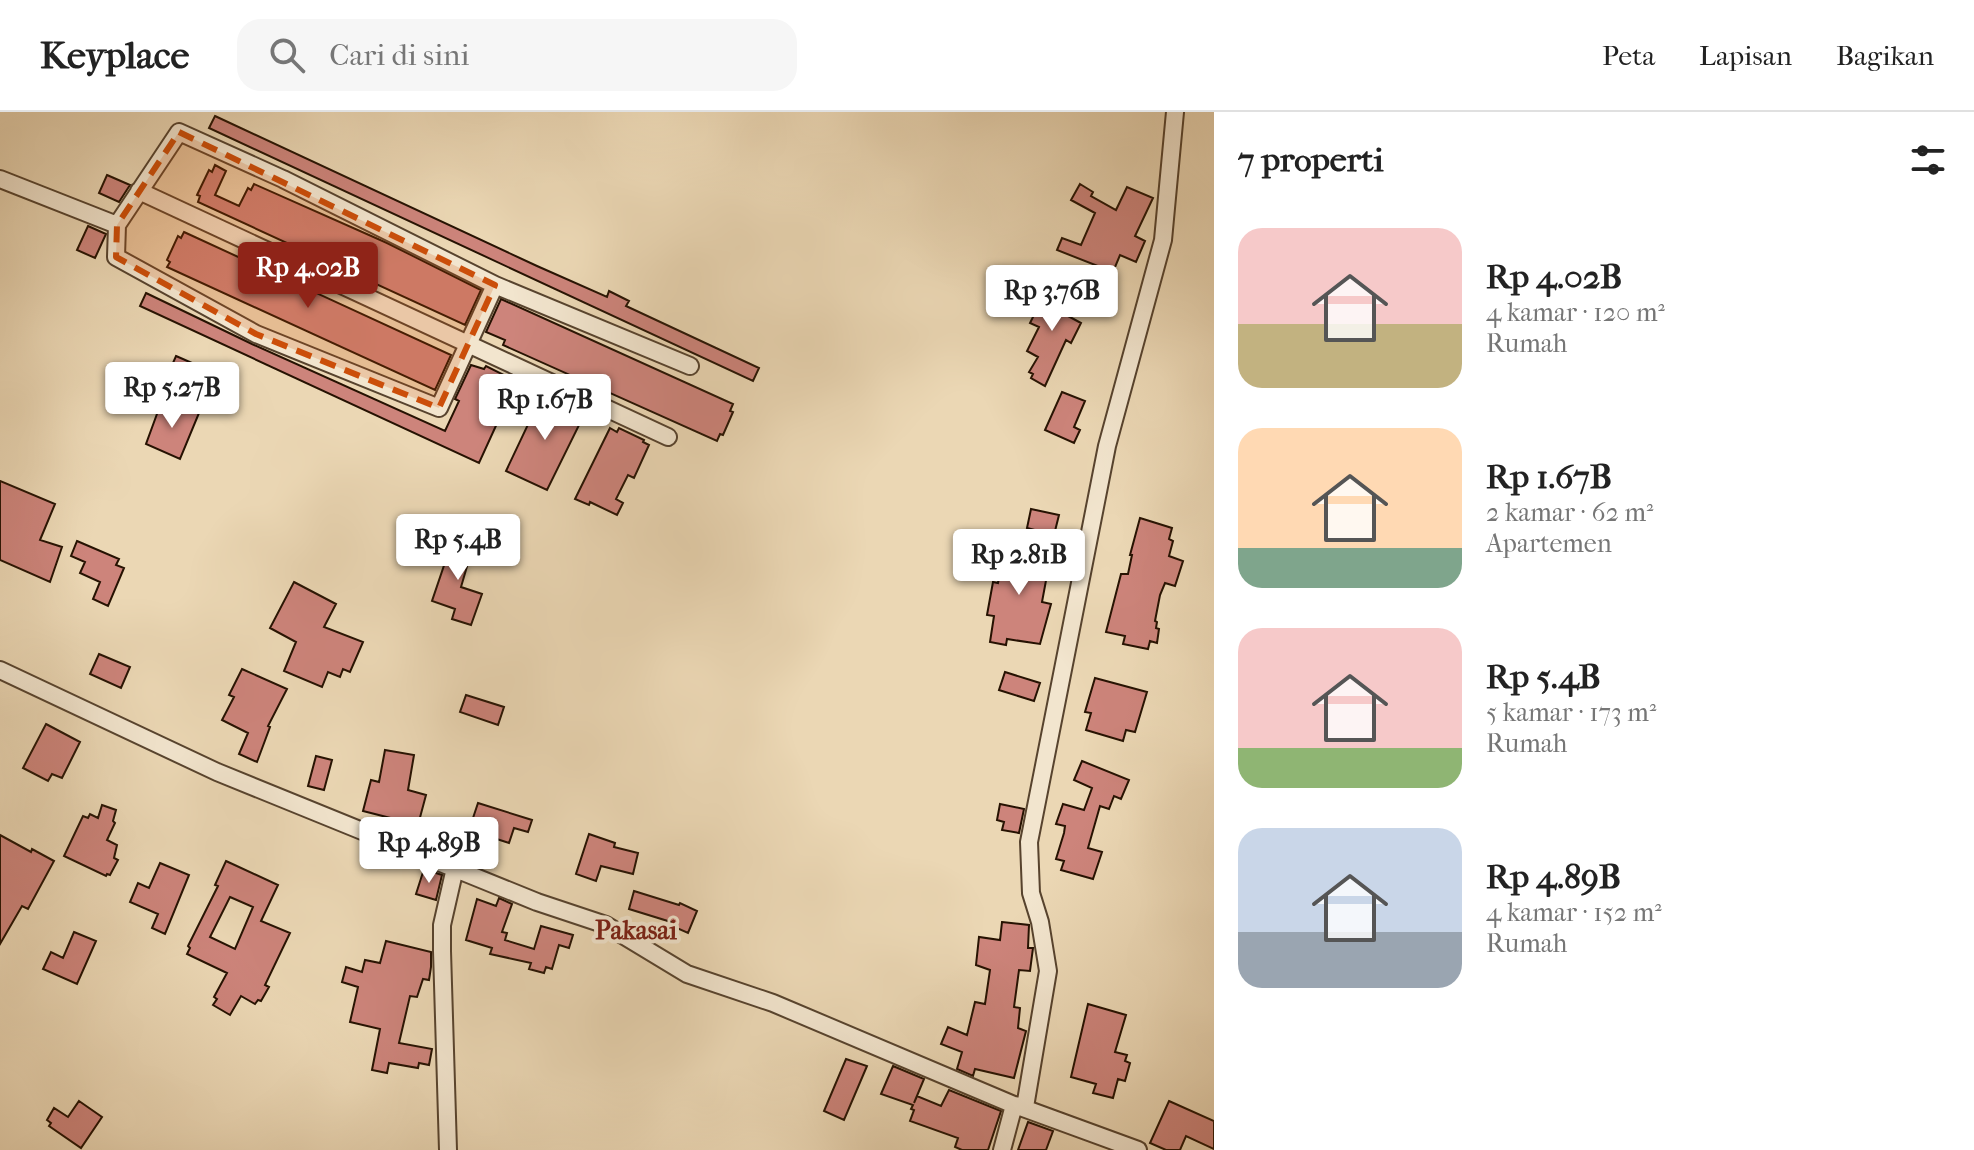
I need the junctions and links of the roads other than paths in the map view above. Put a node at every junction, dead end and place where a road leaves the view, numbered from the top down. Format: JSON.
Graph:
{"nodes":[{"id":1,"x":1175,"y":112,"type":"edge"},
{"id":2,"x":0,"y":179,"type":"edge"},
{"id":3,"x":139,"y":191,"type":"junction"},
{"id":4,"x":117,"y":225,"type":"junction"},
{"id":5,"x":495,"y":285,"type":"junction"},
{"id":6,"x":469,"y":343,"type":"junction"},
{"id":7,"x":690,"y":366,"type":"dead end"},
{"id":8,"x":668,"y":437,"type":"dead end"},
{"id":9,"x":0,"y":670,"type":"edge"},
{"id":10,"x":455,"y":868,"type":"junction"},
{"id":11,"x":1020,"y":1106,"type":"junction"},
{"id":12,"x":448,"y":1150,"type":"edge"},
{"id":13,"x":1002,"y":1150,"type":"edge"},
{"id":14,"x":1138,"y":1150,"type":"edge"}],
"edges":[{"from":1,"to":11,"type":"street"},
{"from":2,"to":4,"type":"street"},
{"from":3,"to":4,"type":"street"},
{"from":3,"to":5,"type":"street"},
{"from":3,"to":6,"type":"street"},
{"from":4,"to":6,"type":"street"},
{"from":5,"to":6,"type":"street"},
{"from":5,"to":7,"type":"street"},
{"from":6,"to":8,"type":"street"},
{"from":9,"to":10,"type":"street"},
{"from":10,"to":11,"type":"street"},
{"from":10,"to":12,"type":"street"},
{"from":11,"to":13,"type":"street"},
{"from":11,"to":14,"type":"street"}]}
